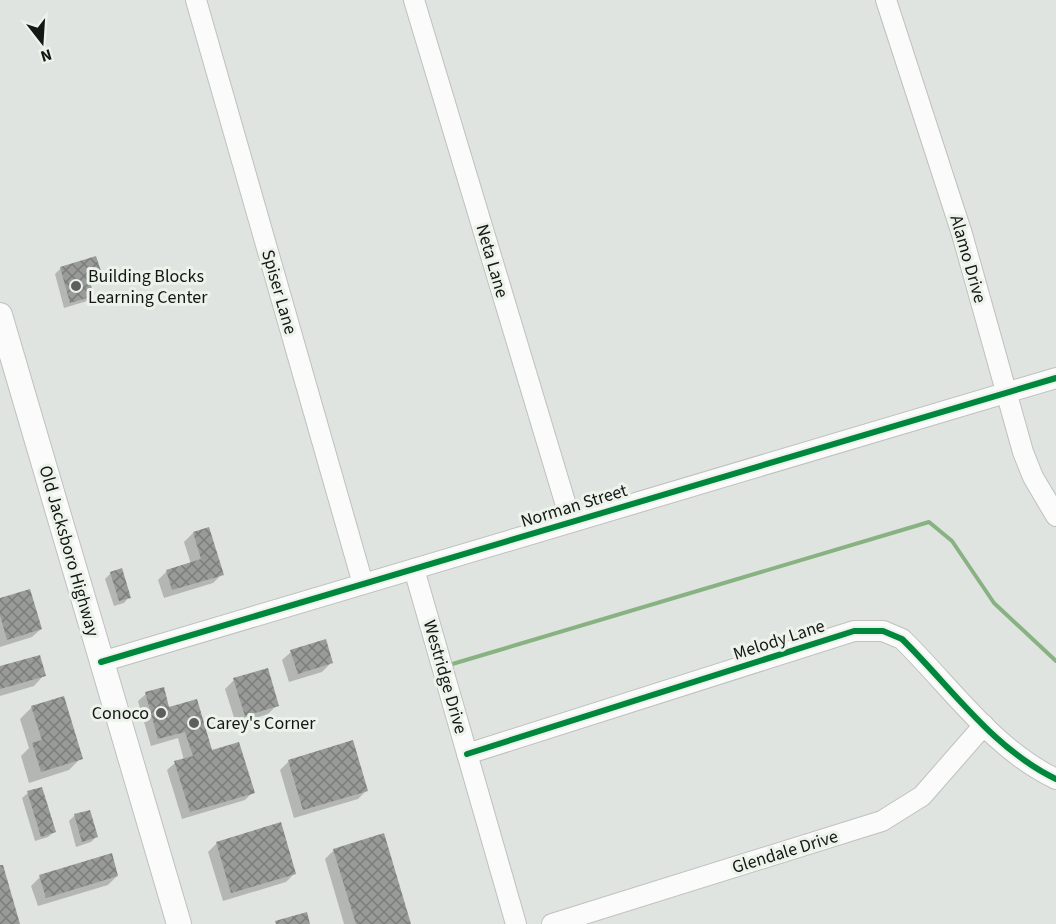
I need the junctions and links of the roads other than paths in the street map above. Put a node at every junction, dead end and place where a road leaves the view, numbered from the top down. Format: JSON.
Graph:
{"nodes":[{"id":1,"x":196,"y":0,"type":"edge"},
{"id":2,"x":414,"y":0,"type":"edge"},
{"id":3,"x":886,"y":0,"type":"edge"},
{"id":4,"x":0,"y":315,"type":"edge"},
{"id":5,"x":1056,"y":378,"type":"edge"},
{"id":6,"x":1007,"y":393,"type":"junction"},
{"id":7,"x":1056,"y":516,"type":"edge"},
{"id":8,"x":571,"y":522,"type":"junction"},
{"id":9,"x":414,"y":569,"type":"junction"},
{"id":10,"x":363,"y":584,"type":"junction"},
{"id":11,"x":101,"y":662,"type":"junction"},
{"id":12,"x":984,"y":725,"type":"junction"},
{"id":13,"x":467,"y":754,"type":"junction"},
{"id":14,"x":1056,"y":779,"type":"edge"},
{"id":15,"x":179,"y":924,"type":"edge"},
{"id":16,"x":516,"y":924,"type":"edge"},
{"id":17,"x":552,"y":924,"type":"edge"}],
"edges":[{"from":1,"to":10,"type":"street","name":"Spiser Lane"},
{"from":2,"to":8,"type":"street","name":"Neta Lane"},
{"from":3,"to":6,"type":"street","name":"Alamo Drive"},
{"from":4,"to":11,"type":"main road","name":"Old Jacksboro Highway"},
{"from":5,"to":6,"type":"street","name":"Norman Street"},
{"from":6,"to":7,"type":"street","name":"Alamo Drive"},
{"from":6,"to":8,"type":"street","name":"Norman Street"},
{"from":8,"to":9,"type":"street","name":"Norman Street"},
{"from":9,"to":10,"type":"street","name":"Norman Street"},
{"from":9,"to":13,"type":"street","name":"Westridge Drive"},
{"from":10,"to":11,"type":"street","name":"Norman Street"},
{"from":11,"to":15,"type":"main road","name":"Old Jacksboro Highway"},
{"from":12,"to":13,"type":"street","name":"Melody Lane"},
{"from":12,"to":14,"type":"street","name":"Melody Lane"},
{"from":12,"to":17,"type":"street","name":"Glendale Drive"},
{"from":13,"to":16,"type":"street","name":"Westridge Drive"}]}
